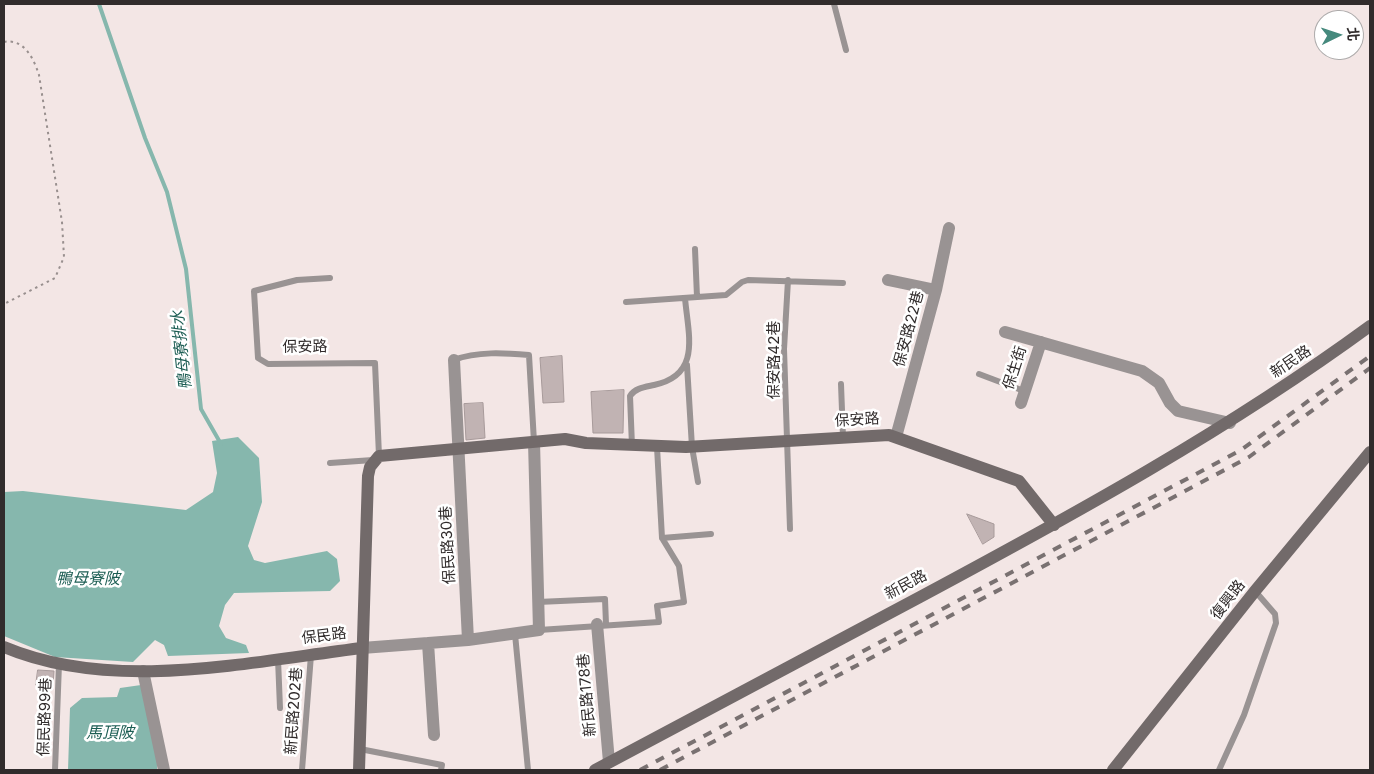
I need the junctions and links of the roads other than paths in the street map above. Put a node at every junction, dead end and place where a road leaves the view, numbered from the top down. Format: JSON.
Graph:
{"nodes":[{"id":1,"x":834,"y":4,"type":"edge"},
{"id":2,"x":846,"y":50,"type":"dead end"},
{"id":3,"x":949,"y":228,"type":"dead end"},
{"id":4,"x":695,"y":249,"type":"dead end"},
{"id":5,"x":330,"y":278,"type":"dead end"},
{"id":6,"x":788,"y":280,"type":"junction"},
{"id":7,"x":888,"y":280,"type":"dead end"},
{"id":8,"x":843,"y":283,"type":"dead end"},
{"id":9,"x":936,"y":290,"type":"junction"},
{"id":10,"x":697,"y":297,"type":"junction"},
{"id":11,"x":685,"y":298,"type":"junction"},
{"id":12,"x":626,"y":302,"type":"dead end"},
{"id":13,"x":1370,"y":326,"type":"edge"},
{"id":14,"x":1005,"y":332,"type":"dead end"},
{"id":15,"x":1041,"y":342,"type":"junction"},
{"id":16,"x":454,"y":360,"type":"joint"},
{"id":17,"x":687,"y":364,"type":"junction"},
{"id":18,"x":979,"y":374,"type":"dead end"},
{"id":19,"x":841,"y":384,"type":"dead end"},
{"id":20,"x":1023,"y":397,"type":"joint"},
{"id":21,"x":1230,"y":423,"type":"junction"},
{"id":22,"x":843,"y":437,"type":"junction"},
{"id":23,"x":896,"y":437,"type":"junction"},
{"id":24,"x":787,"y":441,"type":"junction"},
{"id":25,"x":534,"y":442,"type":"junction"},
{"id":26,"x":632,"y":446,"type":"junction"},
{"id":27,"x":657,"y":447,"type":"junction"},
{"id":28,"x":692,"y":447,"type":"junction"},
{"id":29,"x":460,"y":448,"type":"junction"},
{"id":30,"x":1370,"y":452,"type":"edge"},
{"id":31,"x":376,"y":458,"type":"junction"},
{"id":32,"x":330,"y":463,"type":"dead end"},
{"id":33,"x":698,"y":482,"type":"dead end"},
{"id":34,"x":1054,"y":525,"type":"junction"},
{"id":35,"x":790,"y":529,"type":"dead end"},
{"id":36,"x":711,"y":534,"type":"dead end"},
{"id":37,"x":662,"y":538,"type":"junction"},
{"id":38,"x":1255,"y":591,"type":"junction"},
{"id":39,"x":538,"y":602,"type":"junction"},
{"id":40,"x":601,"y":624,"type":"junction"},
{"id":41,"x":539,"y":630,"type":"junction"},
{"id":42,"x":515,"y":634,"type":"junction"},
{"id":43,"x":468,"y":640,"type":"junction"},
{"id":44,"x":428,"y":643,"type":"junction"},
{"id":45,"x":4,"y":647,"type":"edge"},
{"id":46,"x":362,"y":648,"type":"junction"},
{"id":47,"x":311,"y":654,"type":"junction"},
{"id":48,"x":278,"y":659,"type":"junction"},
{"id":49,"x":59,"y":664,"type":"junction"},
{"id":50,"x":143,"y":671,"type":"junction"},
{"id":51,"x":280,"y":708,"type":"dead end"},
{"id":52,"x":434,"y":735,"type":"dead end"},
{"id":53,"x":360,"y":749,"type":"junction"},
{"id":54,"x":609,"y":762,"type":"junction"},
{"id":55,"x":55,"y":770,"type":"edge"},
{"id":56,"x":164,"y":770,"type":"edge"},
{"id":57,"x":302,"y":770,"type":"edge"},
{"id":58,"x":359,"y":770,"type":"edge"},
{"id":59,"x":441,"y":770,"type":"edge"},
{"id":60,"x":528,"y":770,"type":"edge"},
{"id":61,"x":595,"y":770,"type":"edge"},
{"id":62,"x":1113,"y":770,"type":"edge"},
{"id":63,"x":1219,"y":770,"type":"edge"}],
"edges":[{"from":1,"to":2,"type":"lane"},
{"from":3,"to":9,"type":"street","name":"保安路22巷"},
{"from":4,"to":10,"type":"lane"},
{"from":5,"to":31,"type":"lane","name":"保安路"},
{"from":6,"to":8,"type":"lane"},
{"from":6,"to":10,"type":"lane"},
{"from":6,"to":24,"type":"lane","name":"保安路42巷"},
{"from":7,"to":9,"type":"street"},
{"from":9,"to":23,"type":"street","name":"保安路22巷"},
{"from":10,"to":11,"type":"lane"},
{"from":11,"to":12,"type":"lane"},
{"from":11,"to":17,"type":"lane"},
{"from":13,"to":21,"type":"street","name":"新民路"},
{"from":14,"to":15,"type":"street"},
{"from":15,"to":20,"type":"street","name":"保生街"},
{"from":15,"to":21,"type":"street"},
{"from":16,"to":25,"type":"lane"},
{"from":16,"to":29,"type":"street"},
{"from":17,"to":26,"type":"lane"},
{"from":17,"to":28,"type":"lane"},
{"from":18,"to":20,"type":"lane"},
{"from":19,"to":22,"type":"lane"},
{"from":21,"to":34,"type":"street","name":"新民路"},
{"from":22,"to":23,"type":"street","name":"保安路"},
{"from":22,"to":24,"type":"street","name":"保安路"},
{"from":23,"to":34,"type":"street","name":"保安路"},
{"from":24,"to":28,"type":"street","name":"保安路"},
{"from":24,"to":35,"type":"lane","name":"保安路42巷"},
{"from":25,"to":26,"type":"street","name":"保安路"},
{"from":25,"to":29,"type":"street","name":"保安路"},
{"from":25,"to":39,"type":"street"},
{"from":26,"to":27,"type":"street","name":"保安路"},
{"from":27,"to":28,"type":"street","name":"保安路"},
{"from":27,"to":37,"type":"lane"},
{"from":28,"to":33,"type":"lane"},
{"from":29,"to":31,"type":"street","name":"保安路"},
{"from":29,"to":43,"type":"street","name":"保民路30巷"},
{"from":30,"to":38,"type":"street","name":"復興路"},
{"from":31,"to":32,"type":"lane"},
{"from":31,"to":46,"type":"street","name":"保安路"},
{"from":34,"to":54,"type":"street","name":"新民路"},
{"from":36,"to":37,"type":"lane"},
{"from":37,"to":40,"type":"lane"},
{"from":38,"to":62,"type":"street","name":"復興路"},
{"from":38,"to":63,"type":"lane"},
{"from":39,"to":40,"type":"lane"},
{"from":39,"to":41,"type":"street"},
{"from":40,"to":41,"type":"lane"},
{"from":40,"to":54,"type":"street","name":"新民路178巷"},
{"from":41,"to":42,"type":"street"},
{"from":42,"to":43,"type":"street","name":"保民路"},
{"from":42,"to":60,"type":"lane"},
{"from":43,"to":44,"type":"street","name":"保民路"},
{"from":44,"to":46,"type":"street","name":"保民路"},
{"from":44,"to":52,"type":"street"},
{"from":45,"to":49,"type":"street","name":"保民路"},
{"from":46,"to":47,"type":"street","name":"保民路"},
{"from":46,"to":53,"type":"street","name":"保安路"},
{"from":47,"to":48,"type":"street","name":"保民路"},
{"from":47,"to":57,"type":"lane","name":"新民路202巷"},
{"from":48,"to":50,"type":"street","name":"保民路"},
{"from":48,"to":51,"type":"lane"},
{"from":49,"to":50,"type":"street","name":"保民路"},
{"from":49,"to":55,"type":"lane","name":"保民路99巷"},
{"from":50,"to":56,"type":"street"},
{"from":53,"to":58,"type":"street","name":"保安路"},
{"from":53,"to":59,"type":"lane"},
{"from":54,"to":61,"type":"street","name":"新民路"}]}
